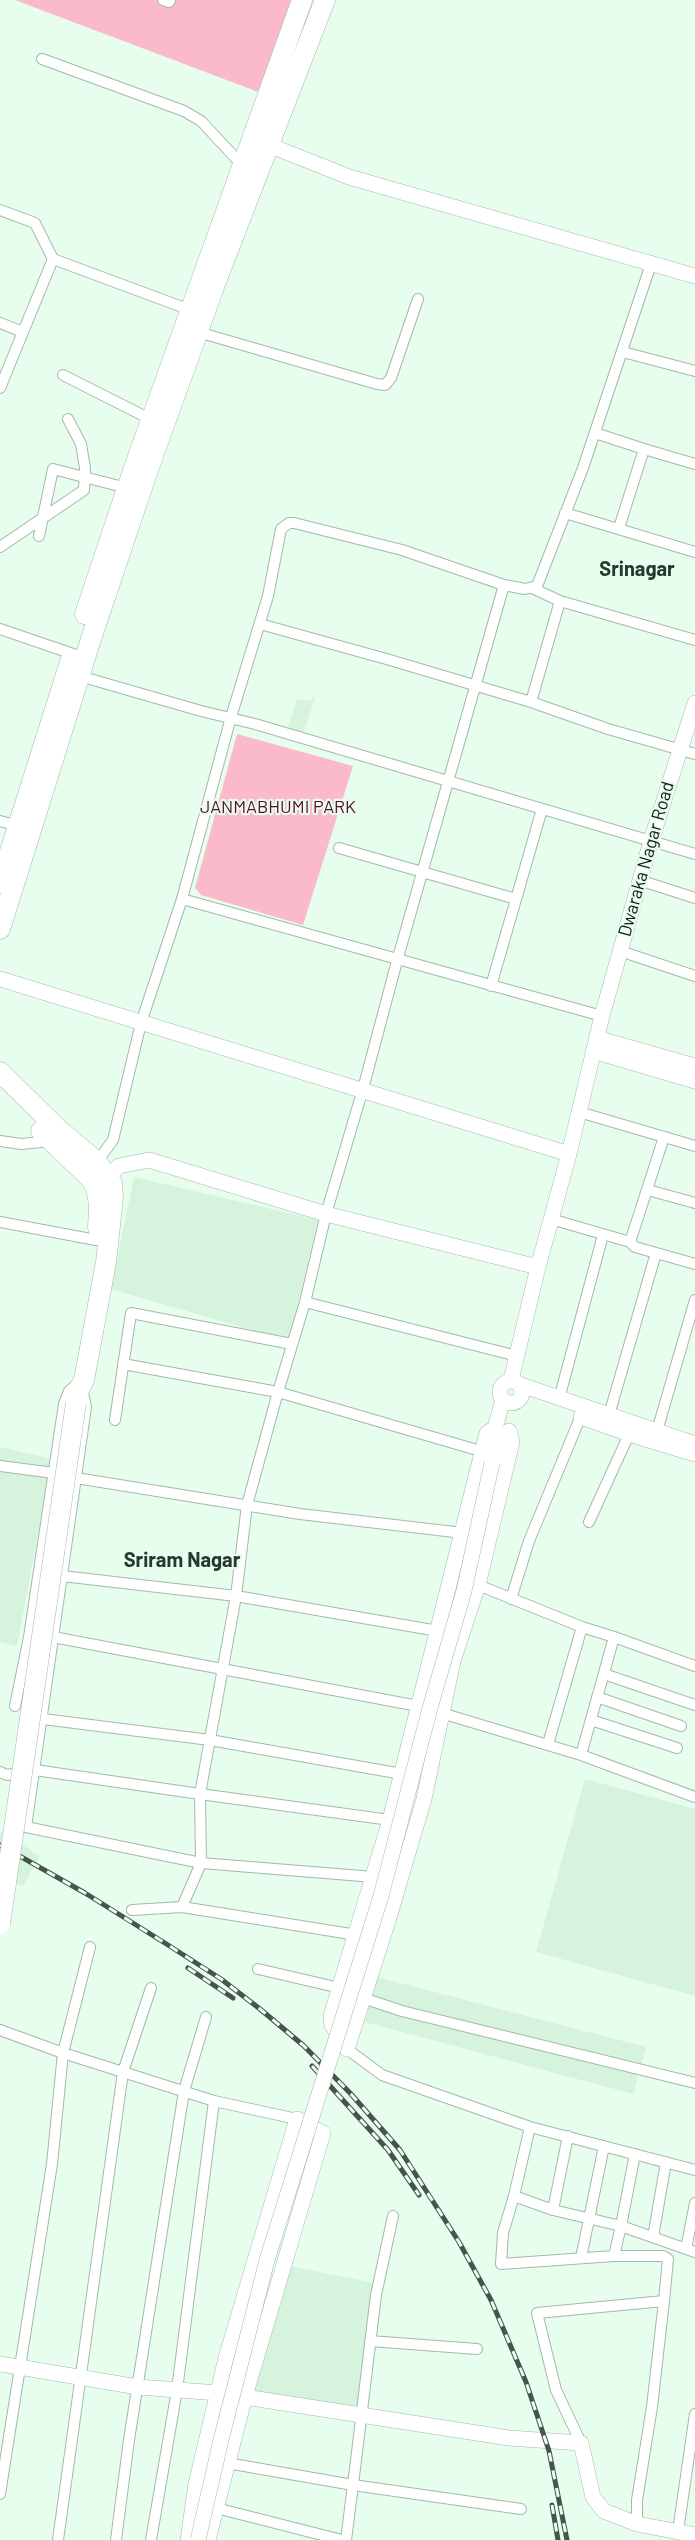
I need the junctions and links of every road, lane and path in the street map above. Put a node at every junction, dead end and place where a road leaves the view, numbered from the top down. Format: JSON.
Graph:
{"nodes":[{"id":1,"x":164,"y":0,"type":"edge"},
{"id":2,"x":170,"y":0,"type":"edge"},
{"id":3,"x":302,"y":0,"type":"edge"},
{"id":4,"x":325,"y":0,"type":"edge"},
{"id":5,"x":42,"y":59,"type":"dead end"},
{"id":6,"x":261,"y":142,"type":"junction"},
{"id":7,"x":242,"y":165,"type":"junction"},
{"id":8,"x":0,"y":210,"type":"edge"},
{"id":9,"x":53,"y":259,"type":"junction"},
{"id":10,"x":651,"y":264,"type":"junction"},
{"id":11,"x":695,"y":276,"type":"edge"},
{"id":12,"x":418,"y":299,"type":"dead end"},
{"id":13,"x":197,"y":319,"type":"junction"},
{"id":14,"x":0,"y":323,"type":"edge"},
{"id":15,"x":23,"y":332,"type":"junction"},
{"id":16,"x":623,"y":352,"type":"junction"},
{"id":17,"x":695,"y":372,"type":"edge"},
{"id":18,"x":63,"y":375,"type":"dead end"},
{"id":19,"x":1,"y":390,"type":"edge"},
{"id":20,"x":68,"y":419,"type":"dead end"},
{"id":21,"x":152,"y":420,"type":"junction"},
{"id":22,"x":595,"y":433,"type":"junction"},
{"id":23,"x":644,"y":449,"type":"junction"},
{"id":24,"x":695,"y":464,"type":"edge"},
{"id":25,"x":85,"y":477,"type":"junction"},
{"id":26,"x":127,"y":488,"type":"junction"},
{"id":27,"x":566,"y":513,"type":"junction"},
{"id":28,"x":42,"y":520,"type":"junction"},
{"id":29,"x":619,"y":528,"type":"junction"},
{"id":30,"x":39,"y":536,"type":"dead end"},
{"id":31,"x":0,"y":547,"type":"edge"},
{"id":32,"x":695,"y":552,"type":"edge"},
{"id":33,"x":504,"y":585,"type":"junction"},
{"id":34,"x":532,"y":588,"type":"junction"},
{"id":35,"x":560,"y":601,"type":"junction"},
{"id":36,"x":260,"y":624,"type":"junction"},
{"id":37,"x":0,"y":629,"type":"edge"},
{"id":38,"x":695,"y":640,"type":"edge"},
{"id":39,"x":76,"y":665,"type":"junction"},
{"id":40,"x":476,"y":686,"type":"junction"},
{"id":41,"x":531,"y":702,"type":"junction"},
{"id":42,"x":695,"y":703,"type":"edge"},
{"id":43,"x":231,"y":717,"type":"junction"},
{"id":44,"x":679,"y":749,"type":"junction"},
{"id":45,"x":695,"y":754,"type":"edge"},
{"id":46,"x":447,"y":782,"type":"junction"},
{"id":47,"x":542,"y":809,"type":"junction"},
{"id":48,"x":9,"y":824,"type":"edge"},
{"id":49,"x":651,"y":841,"type":"junction"},
{"id":50,"x":339,"y":848,"type":"dead end"},
{"id":51,"x":695,"y":854,"type":"edge"},
{"id":52,"x":4,"y":855,"type":"edge"},
{"id":53,"x":422,"y":872,"type":"junction"},
{"id":54,"x":639,"y":880,"type":"junction"},
{"id":55,"x":0,"y":883,"type":"edge"},
{"id":56,"x":695,"y":898,"type":"edge"},
{"id":57,"x":182,"y":899,"type":"junction"},
{"id":58,"x":516,"y":899,"type":"junction"},
{"id":59,"x":0,"y":930,"type":"edge"},
{"id":60,"x":620,"y":951,"type":"junction"},
{"id":61,"x":397,"y":961,"type":"junction"},
{"id":62,"x":695,"y":976,"type":"edge"},
{"id":63,"x":0,"y":979,"type":"edge"},
{"id":64,"x":490,"y":986,"type":"junction"},
{"id":65,"x":602,"y":1016,"type":"junction"},
{"id":66,"x":141,"y":1023,"type":"junction"},
{"id":67,"x":594,"y":1045,"type":"junction"},
{"id":68,"x":695,"y":1066,"type":"edge"},
{"id":69,"x":0,"y":1072,"type":"edge"},
{"id":70,"x":695,"y":1081,"type":"edge"},
{"id":71,"x":363,"y":1089,"type":"junction"},
{"id":72,"x":0,"y":1092,"type":"edge"},
{"id":73,"x":579,"y":1112,"type":"junction"},
{"id":74,"x":664,"y":1137,"type":"junction"},
{"id":75,"x":0,"y":1141,"type":"edge"},
{"id":76,"x":52,"y":1142,"type":"junction"},
{"id":77,"x":695,"y":1146,"type":"edge"},
{"id":78,"x":569,"y":1154,"type":"junction"},
{"id":79,"x":101,"y":1175,"type":"junction"},
{"id":80,"x":648,"y":1190,"type":"junction"},
{"id":81,"x":695,"y":1203,"type":"edge"},
{"id":82,"x":326,"y":1214,"type":"junction"},
{"id":83,"x":551,"y":1219,"type":"junction"},
{"id":84,"x":0,"y":1222,"type":"edge"},
{"id":85,"x":603,"y":1235,"type":"junction"},
{"id":86,"x":96,"y":1240,"type":"junction"},
{"id":87,"x":630,"y":1242,"type":"junction"},
{"id":88,"x":656,"y":1253,"type":"junction"},
{"id":89,"x":695,"y":1264,"type":"edge"},
{"id":90,"x":538,"y":1267,"type":"junction"},
{"id":91,"x":695,"y":1300,"type":"edge"},
{"id":92,"x":305,"y":1302,"type":"junction"},
{"id":93,"x":292,"y":1344,"type":"junction"},
{"id":94,"x":517,"y":1356,"type":"junction"},
{"id":95,"x":123,"y":1364,"type":"junction"},
{"id":96,"x":78,"y":1391,"type":"junction"},
{"id":97,"x":278,"y":1392,"type":"junction"},
{"id":98,"x":515,"y":1393,"type":"junction"},
{"id":99,"x":559,"y":1400,"type":"junction"},
{"id":100,"x":583,"y":1412,"type":"junction"},
{"id":101,"x":609,"y":1415,"type":"junction"},
{"id":102,"x":115,"y":1420,"type":"dead end"},
{"id":103,"x":631,"y":1429,"type":"junction"},
{"id":104,"x":657,"y":1431,"type":"junction"},
{"id":105,"x":501,"y":1433,"type":"junction"},
{"id":106,"x":695,"y":1444,"type":"edge"},
{"id":107,"x":695,"y":1454,"type":"edge"},
{"id":108,"x":488,"y":1458,"type":"junction"},
{"id":109,"x":0,"y":1466,"type":"edge"},
{"id":110,"x":54,"y":1473,"type":"junction"},
{"id":111,"x":76,"y":1478,"type":"junction"},
{"id":112,"x":247,"y":1505,"type":"junction"},
{"id":113,"x":589,"y":1522,"type":"dead end"},
{"id":114,"x":463,"y":1533,"type":"junction"},
{"id":115,"x":62,"y":1576,"type":"junction"},
{"id":116,"x":478,"y":1585,"type":"junction"},
{"id":117,"x":236,"y":1596,"type":"junction"},
{"id":118,"x":511,"y":1599,"type":"junction"},
{"id":119,"x":582,"y":1627,"type":"junction"},
{"id":120,"x":438,"y":1631,"type":"junction"},
{"id":121,"x":53,"y":1637,"type":"junction"},
{"id":122,"x":614,"y":1637,"type":"junction"},
{"id":123,"x":695,"y":1666,"type":"edge"},
{"id":124,"x":223,"y":1669,"type":"junction"},
{"id":125,"x":604,"y":1674,"type":"junction"},
{"id":126,"x":597,"y":1697,"type":"junction"},
{"id":127,"x":695,"y":1705,"type":"edge"},
{"id":128,"x":15,"y":1706,"type":"dead end"},
{"id":129,"x":418,"y":1706,"type":"junction"},
{"id":130,"x":442,"y":1713,"type":"junction"},
{"id":131,"x":43,"y":1719,"type":"junction"},
{"id":132,"x":591,"y":1720,"type":"junction"},
{"id":133,"x":681,"y":1726,"type":"dead end"},
{"id":134,"x":210,"y":1740,"type":"junction"},
{"id":135,"x":548,"y":1744,"type":"junction"},
{"id":136,"x":677,"y":1748,"type":"dead end"},
{"id":137,"x":581,"y":1755,"type":"junction"},
{"id":138,"x":35,"y":1770,"type":"junction"},
{"id":139,"x":0,"y":1772,"type":"edge"},
{"id":140,"x":402,"y":1774,"type":"junction"},
{"id":141,"x":200,"y":1794,"type":"junction"},
{"id":142,"x":695,"y":1797,"type":"edge"},
{"id":143,"x":390,"y":1820,"type":"junction"},
{"id":144,"x":201,"y":1863,"type":"junction"},
{"id":145,"x":374,"y":1877,"type":"junction"},
{"id":146,"x":182,"y":1907,"type":"junction"},
{"id":147,"x":132,"y":1910,"type":"dead end"},
{"id":148,"x":0,"y":1924,"type":"edge"},
{"id":149,"x":357,"y":1935,"type":"junction"},
{"id":150,"x":90,"y":1947,"type":"dead end"},
{"id":151,"x":258,"y":1969,"type":"dead end"},
{"id":152,"x":151,"y":1988,"type":"dead end"},
{"id":153,"x":340,"y":1988,"type":"junction"},
{"id":154,"x":363,"y":1998,"type":"junction"},
{"id":155,"x":206,"y":2017,"type":"dead end"},
{"id":156,"x":0,"y":2030,"type":"edge"},
{"id":157,"x":63,"y":2053,"type":"junction"},
{"id":158,"x":350,"y":2053,"type":"junction"},
{"id":159,"x":123,"y":2072,"type":"junction"},
{"id":160,"x":695,"y":2083,"type":"edge"},
{"id":161,"x":184,"y":2091,"type":"junction"},
{"id":162,"x":213,"y":2101,"type":"junction"},
{"id":163,"x":297,"y":2119,"type":"junction"},
{"id":164,"x":530,"y":2127,"type":"junction"},
{"id":165,"x":568,"y":2136,"type":"junction"},
{"id":166,"x":604,"y":2146,"type":"junction"},
{"id":167,"x":635,"y":2154,"type":"junction"},
{"id":168,"x":666,"y":2162,"type":"junction"},
{"id":169,"x":695,"y":2170,"type":"edge"},
{"id":170,"x":514,"y":2196,"type":"junction"},
{"id":171,"x":695,"y":2203,"type":"edge"},
{"id":172,"x":553,"y":2210,"type":"junction"},
{"id":173,"x":393,"y":2216,"type":"dead end"},
{"id":174,"x":589,"y":2218,"type":"junction"},
{"id":175,"x":621,"y":2226,"type":"junction"},
{"id":176,"x":653,"y":2237,"type":"junction"},
{"id":177,"x":691,"y":2250,"type":"edge"},
{"id":178,"x":614,"y":2256,"type":"junction"},
{"id":179,"x":581,"y":2258,"type":"junction"},
{"id":180,"x":664,"y":2301,"type":"junction"},
{"id":181,"x":370,"y":2341,"type":"junction"},
{"id":182,"x":477,"y":2349,"type":"dead end"},
{"id":183,"x":0,"y":2364,"type":"edge"},
{"id":184,"x":20,"y":2368,"type":"junction"},
{"id":185,"x":81,"y":2378,"type":"junction"},
{"id":186,"x":138,"y":2387,"type":"junction"},
{"id":187,"x":177,"y":2390,"type":"junction"},
{"id":188,"x":219,"y":2392,"type":"junction"},
{"id":189,"x":245,"y":2396,"type":"junction"},
{"id":190,"x":695,"y":2414,"type":"edge"},
{"id":191,"x":362,"y":2415,"type":"junction"},
{"id":192,"x":693,"y":2432,"type":"edge"},
{"id":193,"x":581,"y":2443,"type":"junction"},
{"id":194,"x":227,"y":2463,"type":"junction"},
{"id":195,"x":353,"y":2485,"type":"junction"},
{"id":196,"x":0,"y":2494,"type":"edge"},
{"id":197,"x":216,"y":2508,"type":"junction"},
{"id":198,"x":521,"y":2509,"type":"dead end"},
{"id":199,"x":637,"y":2524,"type":"junction"},
{"id":200,"x":678,"y":2531,"type":"junction"},
{"id":201,"x":695,"y":2535,"type":"edge"},
{"id":202,"x":58,"y":2540,"type":"edge"},
{"id":203,"x":116,"y":2540,"type":"edge"},
{"id":204,"x":151,"y":2540,"type":"edge"},
{"id":205,"x":188,"y":2540,"type":"edge"},
{"id":206,"x":198,"y":2540,"type":"edge"},
{"id":207,"x":208,"y":2540,"type":"edge"},
{"id":208,"x":344,"y":2540,"type":"edge"}],
"edges":[{"from":1,"to":2,"type":"street"},
{"from":3,"to":6,"type":"highway"},
{"from":4,"to":6,"type":"highway"},
{"from":5,"to":7,"type":"street"},
{"from":6,"to":7,"type":"highway"},
{"from":6,"to":10,"type":"street"},
{"from":6,"to":13,"type":"highway"},
{"from":7,"to":13,"type":"highway"},
{"from":8,"to":9,"type":"street"},
{"from":9,"to":13,"type":"street"},
{"from":9,"to":15,"type":"street"},
{"from":10,"to":11,"type":"street"},
{"from":10,"to":16,"type":"street"},
{"from":12,"to":13,"type":"street"},
{"from":13,"to":21,"type":"highway"},
{"from":13,"to":39,"type":"highway"},
{"from":14,"to":15,"type":"street"},
{"from":15,"to":19,"type":"street"},
{"from":16,"to":17,"type":"street"},
{"from":16,"to":22,"type":"street"},
{"from":18,"to":21,"type":"street"},
{"from":20,"to":25,"type":"street"},
{"from":21,"to":26,"type":"highway"},
{"from":22,"to":23,"type":"street"},
{"from":22,"to":27,"type":"street"},
{"from":23,"to":24,"type":"street"},
{"from":23,"to":29,"type":"street"},
{"from":25,"to":26,"type":"street"},
{"from":25,"to":28,"type":"street"},
{"from":25,"to":28,"type":"street"},
{"from":26,"to":39,"type":"highway"},
{"from":27,"to":29,"type":"street"},
{"from":27,"to":34,"type":"street"},
{"from":28,"to":30,"type":"street"},
{"from":28,"to":31,"type":"street"},
{"from":29,"to":32,"type":"street"},
{"from":33,"to":34,"type":"street"},
{"from":33,"to":36,"type":"street"},
{"from":33,"to":40,"type":"street"},
{"from":34,"to":35,"type":"street"},
{"from":35,"to":38,"type":"street"},
{"from":35,"to":41,"type":"street"},
{"from":36,"to":40,"type":"street"},
{"from":36,"to":43,"type":"street"},
{"from":37,"to":39,"type":"street"},
{"from":39,"to":43,"type":"street"},
{"from":39,"to":48,"type":"highway"},
{"from":39,"to":59,"type":"highway"},
{"from":40,"to":41,"type":"street"},
{"from":40,"to":46,"type":"street"},
{"from":41,"to":44,"type":"street"},
{"from":42,"to":44,"type":"street","name":"Dwaraka Nagar Road"},
{"from":43,"to":46,"type":"street"},
{"from":43,"to":57,"type":"street"},
{"from":44,"to":45,"type":"street"},
{"from":44,"to":49,"type":"street","name":"Dwaraka Nagar Road"},
{"from":46,"to":47,"type":"street"},
{"from":46,"to":53,"type":"street"},
{"from":47,"to":49,"type":"street"},
{"from":47,"to":58,"type":"street"},
{"from":48,"to":52,"type":"highway"},
{"from":49,"to":51,"type":"street"},
{"from":49,"to":54,"type":"street","name":"Dwaraka Nagar Road"},
{"from":50,"to":53,"type":"street"},
{"from":52,"to":55,"type":"highway"},
{"from":53,"to":58,"type":"street"},
{"from":53,"to":61,"type":"street"},
{"from":54,"to":56,"type":"street"},
{"from":54,"to":60,"type":"street","name":"Dwaraka Nagar Road"},
{"from":57,"to":61,"type":"street"},
{"from":57,"to":66,"type":"street"},
{"from":58,"to":64,"type":"street"},
{"from":60,"to":62,"type":"street"},
{"from":60,"to":65,"type":"street","name":"Dwaraka Nagar Road"},
{"from":61,"to":64,"type":"street"},
{"from":61,"to":71,"type":"street"},
{"from":63,"to":66,"type":"street"},
{"from":64,"to":65,"type":"street"},
{"from":65,"to":67,"type":"street","name":"Dwaraka Nagar Road"},
{"from":66,"to":71,"type":"street"},
{"from":66,"to":79,"type":"street"},
{"from":67,"to":68,"type":"street"},
{"from":67,"to":70,"type":"street"},
{"from":67,"to":73,"type":"street","name":"Dwaraka Nagar Road"},
{"from":69,"to":79,"type":"highway"},
{"from":71,"to":78,"type":"street"},
{"from":71,"to":82,"type":"street"},
{"from":72,"to":76,"type":"highway"},
{"from":73,"to":74,"type":"street"},
{"from":73,"to":78,"type":"street","name":"Dwaraka Nagar Road"},
{"from":74,"to":77,"type":"street"},
{"from":74,"to":80,"type":"street"},
{"from":75,"to":76,"type":"street"},
{"from":76,"to":79,"type":"highway"},
{"from":78,"to":83,"type":"street","name":"Dwaraka Nagar Road"},
{"from":79,"to":82,"type":"street"},
{"from":79,"to":86,"type":"highway"},
{"from":79,"to":96,"type":"highway"},
{"from":80,"to":81,"type":"street"},
{"from":80,"to":87,"type":"street"},
{"from":82,"to":90,"type":"street"},
{"from":82,"to":92,"type":"street"},
{"from":83,"to":85,"type":"street"},
{"from":83,"to":90,"type":"street","name":"Dwaraka Nagar Road"},
{"from":84,"to":86,"type":"street"},
{"from":85,"to":87,"type":"street"},
{"from":85,"to":99,"type":"street"},
{"from":86,"to":96,"type":"highway"},
{"from":87,"to":88,"type":"street"},
{"from":88,"to":89,"type":"street"},
{"from":88,"to":101,"type":"street"},
{"from":90,"to":94,"type":"street","name":"Dwaraka Nagar Road"},
{"from":91,"to":104,"type":"street"},
{"from":92,"to":93,"type":"street"},
{"from":92,"to":94,"type":"street"},
{"from":93,"to":95,"type":"street"},
{"from":93,"to":97,"type":"street"},
{"from":94,"to":98,"type":"street","name":"Dwaraka Nagar Road"},
{"from":95,"to":97,"type":"street"},
{"from":95,"to":102,"type":"street"},
{"from":96,"to":110,"type":"street"},
{"from":96,"to":111,"type":"street"},
{"from":96,"to":148,"type":"highway","bridge":true},
{"from":97,"to":108,"type":"street"},
{"from":97,"to":112,"type":"street"},
{"from":98,"to":99,"type":"street"},
{"from":98,"to":100,"type":"street"},
{"from":98,"to":105,"type":"street","name":"Dwaraka Nagar Road"},
{"from":99,"to":100,"type":"street"},
{"from":100,"to":101,"type":"street"},
{"from":100,"to":103,"type":"street"},
{"from":100,"to":118,"type":"street"},
{"from":101,"to":103,"type":"street"},
{"from":103,"to":104,"type":"street"},
{"from":103,"to":107,"type":"street"},
{"from":103,"to":113,"type":"street"},
{"from":104,"to":106,"type":"street"},
{"from":105,"to":108,"type":"street"},
{"from":105,"to":116,"type":"street"},
{"from":108,"to":114,"type":"street"},
{"from":108,"to":206,"type":"street","bridge":true},
{"from":109,"to":110,"type":"street"},
{"from":110,"to":128,"type":"street"},
{"from":111,"to":112,"type":"street"},
{"from":111,"to":115,"type":"street"},
{"from":112,"to":114,"type":"street"},
{"from":112,"to":117,"type":"street"},
{"from":114,"to":120,"type":"street"},
{"from":115,"to":117,"type":"street"},
{"from":115,"to":121,"type":"street"},
{"from":116,"to":118,"type":"street"},
{"from":116,"to":130,"type":"street"},
{"from":117,"to":120,"type":"street"},
{"from":117,"to":124,"type":"street"},
{"from":118,"to":119,"type":"street"},
{"from":119,"to":122,"type":"street"},
{"from":119,"to":135,"type":"street"},
{"from":120,"to":129,"type":"street"},
{"from":121,"to":124,"type":"street"},
{"from":121,"to":131,"type":"street"},
{"from":122,"to":123,"type":"street"},
{"from":122,"to":125,"type":"street"},
{"from":124,"to":129,"type":"street"},
{"from":124,"to":134,"type":"street"},
{"from":125,"to":126,"type":"street"},
{"from":125,"to":127,"type":"street"},
{"from":126,"to":132,"type":"street"},
{"from":126,"to":133,"type":"street"},
{"from":129,"to":130,"type":"street"},
{"from":129,"to":140,"type":"street"},
{"from":130,"to":135,"type":"street"},
{"from":130,"to":154,"type":"street"},
{"from":131,"to":134,"type":"street"},
{"from":131,"to":138,"type":"street"},
{"from":132,"to":136,"type":"street"},
{"from":132,"to":137,"type":"street"},
{"from":134,"to":140,"type":"street"},
{"from":134,"to":141,"type":"street"},
{"from":135,"to":137,"type":"street"},
{"from":137,"to":142,"type":"street"},
{"from":138,"to":139,"type":"street"},
{"from":138,"to":141,"type":"street"},
{"from":138,"to":144,"type":"street"},
{"from":140,"to":143,"type":"street"},
{"from":141,"to":143,"type":"street"},
{"from":141,"to":144,"type":"street"},
{"from":143,"to":145,"type":"street"},
{"from":144,"to":145,"type":"street"},
{"from":144,"to":146,"type":"street"},
{"from":145,"to":149,"type":"street"},
{"from":146,"to":147,"type":"street"},
{"from":146,"to":149,"type":"street"},
{"from":149,"to":153,"type":"street"},
{"from":150,"to":157,"type":"street"},
{"from":151,"to":153,"type":"street"},
{"from":152,"to":159,"type":"street"},
{"from":153,"to":158,"type":"street"},
{"from":154,"to":158,"type":"street"},
{"from":154,"to":160,"type":"street"},
{"from":155,"to":161,"type":"street"},
{"from":156,"to":157,"type":"street"},
{"from":157,"to":159,"type":"street"},
{"from":157,"to":184,"type":"street"},
{"from":158,"to":164,"type":"street"},
{"from":159,"to":161,"type":"street"},
{"from":159,"to":185,"type":"street"},
{"from":161,"to":162,"type":"street"},
{"from":161,"to":186,"type":"street"},
{"from":162,"to":163,"type":"street"},
{"from":162,"to":187,"type":"street"},
{"from":163,"to":188,"type":"street"},
{"from":163,"to":189,"type":"street"},
{"from":164,"to":165,"type":"street"},
{"from":164,"to":170,"type":"street"},
{"from":165,"to":166,"type":"street"},
{"from":165,"to":172,"type":"street"},
{"from":166,"to":167,"type":"street"},
{"from":166,"to":174,"type":"street"},
{"from":167,"to":168,"type":"street"},
{"from":167,"to":175,"type":"street"},
{"from":168,"to":169,"type":"street"},
{"from":168,"to":176,"type":"street"},
{"from":170,"to":172,"type":"street"},
{"from":170,"to":179,"type":"street"},
{"from":171,"to":177,"type":"street"},
{"from":172,"to":174,"type":"street"},
{"from":173,"to":181,"type":"street"},
{"from":174,"to":175,"type":"street"},
{"from":174,"to":179,"type":"street"},
{"from":175,"to":176,"type":"street"},
{"from":175,"to":178,"type":"street"},
{"from":176,"to":177,"type":"street"},
{"from":178,"to":179,"type":"street"},
{"from":178,"to":180,"type":"street"},
{"from":180,"to":193,"type":"street"},
{"from":180,"to":199,"type":"street"},
{"from":181,"to":182,"type":"street"},
{"from":181,"to":191,"type":"street"},
{"from":183,"to":184,"type":"street"},
{"from":184,"to":185,"type":"street"},
{"from":184,"to":196,"type":"street"},
{"from":185,"to":186,"type":"street"},
{"from":185,"to":202,"type":"street"},
{"from":186,"to":187,"type":"street"},
{"from":186,"to":203,"type":"street"},
{"from":187,"to":188,"type":"street"},
{"from":187,"to":204,"type":"street"},
{"from":188,"to":189,"type":"street"},
{"from":188,"to":205,"type":"street"},
{"from":189,"to":191,"type":"street"},
{"from":189,"to":194,"type":"street"},
{"from":190,"to":192,"type":"street"},
{"from":191,"to":193,"type":"street"},
{"from":191,"to":195,"type":"street"},
{"from":192,"to":200,"type":"street"},
{"from":193,"to":199,"type":"street"},
{"from":194,"to":195,"type":"street"},
{"from":194,"to":197,"type":"street"},
{"from":195,"to":198,"type":"street"},
{"from":195,"to":208,"type":"street"},
{"from":197,"to":207,"type":"street"},
{"from":197,"to":208,"type":"street"},
{"from":199,"to":200,"type":"street"},
{"from":200,"to":201,"type":"street"}]}
